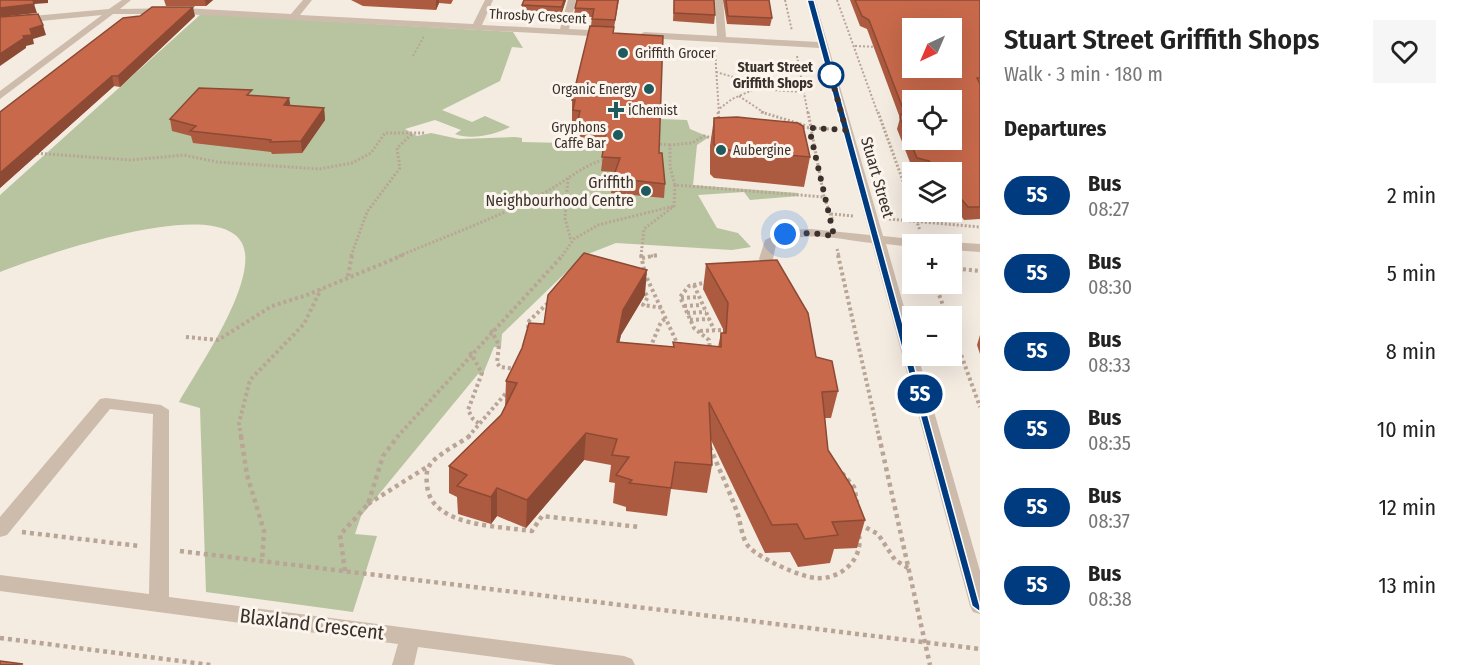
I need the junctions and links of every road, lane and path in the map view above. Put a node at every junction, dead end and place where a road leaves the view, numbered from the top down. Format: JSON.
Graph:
{"nodes":[{"id":1,"x":127,"y":0,"type":"edge"},
{"id":2,"x":308,"y":0,"type":"edge"},
{"id":3,"x":489,"y":0,"type":"edge"},
{"id":4,"x":572,"y":0,"type":"edge"},
{"id":5,"x":719,"y":0,"type":"edge"},
{"id":6,"x":785,"y":0,"type":"edge"},
{"id":7,"x":811,"y":0,"type":"edge"},
{"id":8,"x":837,"y":0,"type":"edge"},
{"id":9,"x":112,"y":12,"type":"junction"},
{"id":10,"x":292,"y":17,"type":"junction"},
{"id":11,"x":0,"y":22,"type":"edge"},
{"id":12,"x":477,"y":26,"type":"junction"},
{"id":13,"x":564,"y":31,"type":"junction"},
{"id":14,"x":426,"y":33,"type":"dead end"},
{"id":15,"x":620,"y":34,"type":"edge"},
{"id":16,"x":632,"y":35,"type":"edge"},
{"id":17,"x":718,"y":40,"type":"junction"},
{"id":18,"x":795,"y":44,"type":"junction"},
{"id":19,"x":823,"y":45,"type":"junction"},
{"id":20,"x":855,"y":46,"type":"junction"},
{"id":21,"x":889,"y":48,"type":"edge"},
{"id":22,"x":413,"y":56,"type":"dead end"},
{"id":23,"x":716,"y":69,"type":"junction"},
{"id":24,"x":755,"y":89,"type":"junction"},
{"id":25,"x":805,"y":92,"type":"junction"},
{"id":26,"x":0,"y":96,"type":"edge"},
{"id":27,"x":739,"y":96,"type":"junction"},
{"id":28,"x":718,"y":110,"type":"junction"},
{"id":29,"x":730,"y":122,"type":"edge"},
{"id":30,"x":788,"y":126,"type":"edge"},
{"id":31,"x":811,"y":128,"type":"junction"},
{"id":32,"x":846,"y":130,"type":"junction"},
{"id":33,"x":413,"y":133,"type":"junction"},
{"id":34,"x":426,"y":133,"type":"dead end"},
{"id":35,"x":722,"y":140,"type":"edge"},
{"id":36,"x":670,"y":145,"type":"junction"},
{"id":37,"x":810,"y":147,"type":"edge"},
{"id":38,"x":650,"y":148,"type":"edge"},
{"id":39,"x":816,"y":148,"type":"junction"},
{"id":40,"x":24,"y":153,"type":"edge"},
{"id":41,"x":610,"y":159,"type":"edge"},
{"id":42,"x":568,"y":177,"type":"junction"},
{"id":43,"x":902,"y":178,"type":"edge"},
{"id":44,"x":675,"y":185,"type":"junction"},
{"id":45,"x":824,"y":197,"type":"junction"},
{"id":46,"x":674,"y":206,"type":"junction"},
{"id":47,"x":831,"y":214,"type":"junction"},
{"id":48,"x":870,"y":218,"type":"junction"},
{"id":49,"x":980,"y":227,"type":"edge"},
{"id":50,"x":834,"y":236,"type":"junction"},
{"id":51,"x":877,"y":240,"type":"junction"},
{"id":52,"x":571,"y":241,"type":"junction"},
{"id":53,"x":902,"y":242,"type":"edge"},
{"id":54,"x":962,"y":247,"type":"edge"},
{"id":55,"x":980,"y":248,"type":"edge"},
{"id":56,"x":658,"y":255,"type":"dead end"},
{"id":57,"x":642,"y":258,"type":"junction"},
{"id":58,"x":962,"y":269,"type":"edge"},
{"id":59,"x":980,"y":271,"type":"edge"},
{"id":60,"x":348,"y":277,"type":"junction"},
{"id":61,"x":715,"y":282,"type":"edge"},
{"id":62,"x":635,"y":285,"type":"edge"},
{"id":63,"x":694,"y":285,"type":"junction"},
{"id":64,"x":322,"y":288,"type":"junction"},
{"id":65,"x":788,"y":295,"type":"edge"},
{"id":66,"x":699,"y":297,"type":"junction"},
{"id":67,"x":554,"y":298,"type":"edge"},
{"id":68,"x":681,"y":298,"type":"junction"},
{"id":69,"x":702,"y":305,"type":"junction"},
{"id":70,"x":684,"y":306,"type":"junction"},
{"id":71,"x":663,"y":308,"type":"junction"},
{"id":72,"x":706,"y":312,"type":"junction"},
{"id":73,"x":687,"y":313,"type":"junction"},
{"id":74,"x":666,"y":318,"type":"junction"},
{"id":75,"x":709,"y":319,"type":"junction"},
{"id":76,"x":690,"y":320,"type":"junction"},
{"id":77,"x":491,"y":330,"type":"junction"},
{"id":78,"x":714,"y":330,"type":"junction"},
{"id":79,"x":721,"y":330,"type":"edge"},
{"id":80,"x":699,"y":332,"type":"junction"},
{"id":81,"x":186,"y":337,"type":"dead end"},
{"id":82,"x":525,"y":339,"type":"edge"},
{"id":83,"x":648,"y":351,"type":"edge"},
{"id":84,"x":470,"y":352,"type":"junction"},
{"id":85,"x":674,"y":354,"type":"edge"},
{"id":86,"x":711,"y":354,"type":"edge"},
{"id":87,"x":962,"y":357,"type":"edge"},
{"id":88,"x":521,"y":359,"type":"edge"},
{"id":89,"x":512,"y":382,"type":"edge"},
{"id":90,"x":980,"y":407,"type":"edge"},
{"id":91,"x":481,"y":425,"type":"junction"},
{"id":92,"x":710,"y":447,"type":"edge"},
{"id":93,"x":430,"y":465,"type":"junction"},
{"id":94,"x":836,"y":468,"type":"edge"},
{"id":95,"x":842,"y":473,"type":"junction"},
{"id":96,"x":834,"y":474,"type":"edge"},
{"id":97,"x":368,"y":504,"type":"junction"},
{"id":98,"x":857,"y":508,"type":"edge"},
{"id":99,"x":639,"y":527,"type":"dead end"},
{"id":100,"x":0,"y":530,"type":"edge"},
{"id":101,"x":162,"y":549,"type":"junction"},
{"id":102,"x":262,"y":561,"type":"junction"},
{"id":103,"x":908,"y":568,"type":"junction"},
{"id":104,"x":345,"y":571,"type":"junction"},
{"id":105,"x":0,"y":583,"type":"edge"},
{"id":106,"x":159,"y":604,"type":"junction"},
{"id":107,"x":980,"y":606,"type":"edge"},
{"id":108,"x":410,"y":637,"type":"junction"},
{"id":109,"x":0,"y":638,"type":"edge"},
{"id":110,"x":924,"y":641,"type":"junction"},
{"id":111,"x":980,"y":649,"type":"edge"},
{"id":112,"x":211,"y":665,"type":"edge"},
{"id":113,"x":403,"y":665,"type":"edge"},
{"id":114,"x":624,"y":665,"type":"edge"},
{"id":115,"x":930,"y":665,"type":"edge"}],
"edges":[{"from":1,"to":9,"type":"street"},
{"from":2,"to":10,"type":"street"},
{"from":3,"to":12,"type":"street"},
{"from":4,"to":13,"type":"street"},
{"from":5,"to":17,"type":"street"},
{"from":6,"to":18,"type":"path"},
{"from":7,"to":19,"type":"street","name":"Stuart Street"},
{"from":8,"to":20,"type":"path"},
{"from":9,"to":10,"type":"street","name":"Throsby Crescent"},
{"from":9,"to":11,"type":"street","name":"Throsby Crescent"},
{"from":9,"to":26,"type":"street"},
{"from":10,"to":12,"type":"street","name":"Throsby Crescent"},
{"from":12,"to":13,"type":"street","name":"Throsby Crescent"},
{"from":13,"to":15,"type":"street","name":"Throsby Crescent"},
{"from":14,"to":22,"type":"path"},
{"from":16,"to":17,"type":"street"},
{"from":17,"to":18,"type":"street"},
{"from":17,"to":23,"type":"path"},
{"from":18,"to":19,"type":"street"},
{"from":18,"to":25,"type":"path"},
{"from":19,"to":32,"type":"street","name":"Stuart Street"},
{"from":20,"to":21,"type":"path"},
{"from":20,"to":43,"type":"path"},
{"from":23,"to":24,"type":"path"},
{"from":23,"to":28,"type":"path"},
{"from":24,"to":25,"type":"path"},
{"from":24,"to":27,"type":"path"},
{"from":25,"to":31,"type":"path"},
{"from":27,"to":28,"type":"path"},
{"from":27,"to":31,"type":"path"},
{"from":28,"to":29,"type":"path"},
{"from":30,"to":31,"type":"path"},
{"from":31,"to":32,"type":"path"},
{"from":31,"to":39,"type":"path"},
{"from":32,"to":48,"type":"street","name":"Stuart Street"},
{"from":33,"to":34,"type":"path"},
{"from":33,"to":40,"type":"path"},
{"from":33,"to":60,"type":"path"},
{"from":35,"to":36,"type":"path"},
{"from":36,"to":38,"type":"path"},
{"from":36,"to":44,"type":"path"},
{"from":37,"to":39,"type":"path"},
{"from":39,"to":45,"type":"path"},
{"from":41,"to":42,"type":"path"},
{"from":42,"to":52,"type":"path"},
{"from":42,"to":60,"type":"path"},
{"from":44,"to":45,"type":"path"},
{"from":44,"to":46,"type":"path"},
{"from":45,"to":47,"type":"path"},
{"from":46,"to":52,"type":"path"},
{"from":46,"to":57,"type":"path"},
{"from":47,"to":48,"type":"path"},
{"from":47,"to":50,"type":"path"},
{"from":48,"to":49,"type":"path"},
{"from":48,"to":51,"type":"street","name":"Stuart Street"},
{"from":50,"to":51,"type":"street"},
{"from":50,"to":65,"type":"street"},
{"from":50,"to":103,"type":"path"},
{"from":51,"to":53,"type":"street"},
{"from":51,"to":107,"type":"street","name":"Stuart Street"},
{"from":52,"to":77,"type":"path"},
{"from":54,"to":55,"type":"street"},
{"from":56,"to":57,"type":"path"},
{"from":57,"to":71,"type":"path"},
{"from":58,"to":59,"type":"path"},
{"from":60,"to":64,"type":"path"},
{"from":61,"to":63,"type":"path"},
{"from":62,"to":71,"type":"path"},
{"from":63,"to":66,"type":"path"},
{"from":63,"to":68,"type":"path"},
{"from":64,"to":81,"type":"path"},
{"from":64,"to":102,"type":"path"},
{"from":66,"to":68,"type":"path"},
{"from":66,"to":69,"type":"path"},
{"from":67,"to":82,"type":"path"},
{"from":68,"to":70,"type":"path"},
{"from":69,"to":70,"type":"path"},
{"from":69,"to":72,"type":"path"},
{"from":70,"to":73,"type":"path"},
{"from":71,"to":74,"type":"path"},
{"from":72,"to":73,"type":"path"},
{"from":72,"to":75,"type":"path"},
{"from":73,"to":76,"type":"path"},
{"from":74,"to":83,"type":"path"},
{"from":74,"to":85,"type":"path"},
{"from":75,"to":76,"type":"path"},
{"from":75,"to":78,"type":"path"},
{"from":76,"to":80,"type":"path"},
{"from":77,"to":84,"type":"path"},
{"from":77,"to":88,"type":"path"},
{"from":78,"to":79,"type":"path"},
{"from":78,"to":80,"type":"path"},
{"from":80,"to":86,"type":"path"},
{"from":84,"to":91,"type":"path"},
{"from":84,"to":97,"type":"path"},
{"from":87,"to":90,"type":"path"},
{"from":89,"to":91,"type":"path"},
{"from":91,"to":93,"type":"path"},
{"from":92,"to":103,"type":"path"},
{"from":93,"to":97,"type":"path"},
{"from":93,"to":99,"type":"path"},
{"from":94,"to":95,"type":"path"},
{"from":95,"to":96,"type":"path"},
{"from":95,"to":98,"type":"path"},
{"from":97,"to":104,"type":"path"},
{"from":100,"to":101,"type":"path"},
{"from":100,"to":101,"type":"street"},
{"from":101,"to":102,"type":"path"},
{"from":101,"to":106,"type":"street"},
{"from":102,"to":104,"type":"path"},
{"from":103,"to":110,"type":"path"},
{"from":104,"to":110,"type":"path"},
{"from":105,"to":106,"type":"street","name":"Blaxland Crescent"},
{"from":106,"to":108,"type":"street","name":"Blaxland Crescent"},
{"from":108,"to":113,"type":"street"},
{"from":108,"to":114,"type":"street","name":"Blaxland Crescent"},
{"from":109,"to":112,"type":"path"},
{"from":110,"to":111,"type":"path"},
{"from":110,"to":115,"type":"path"}]}
